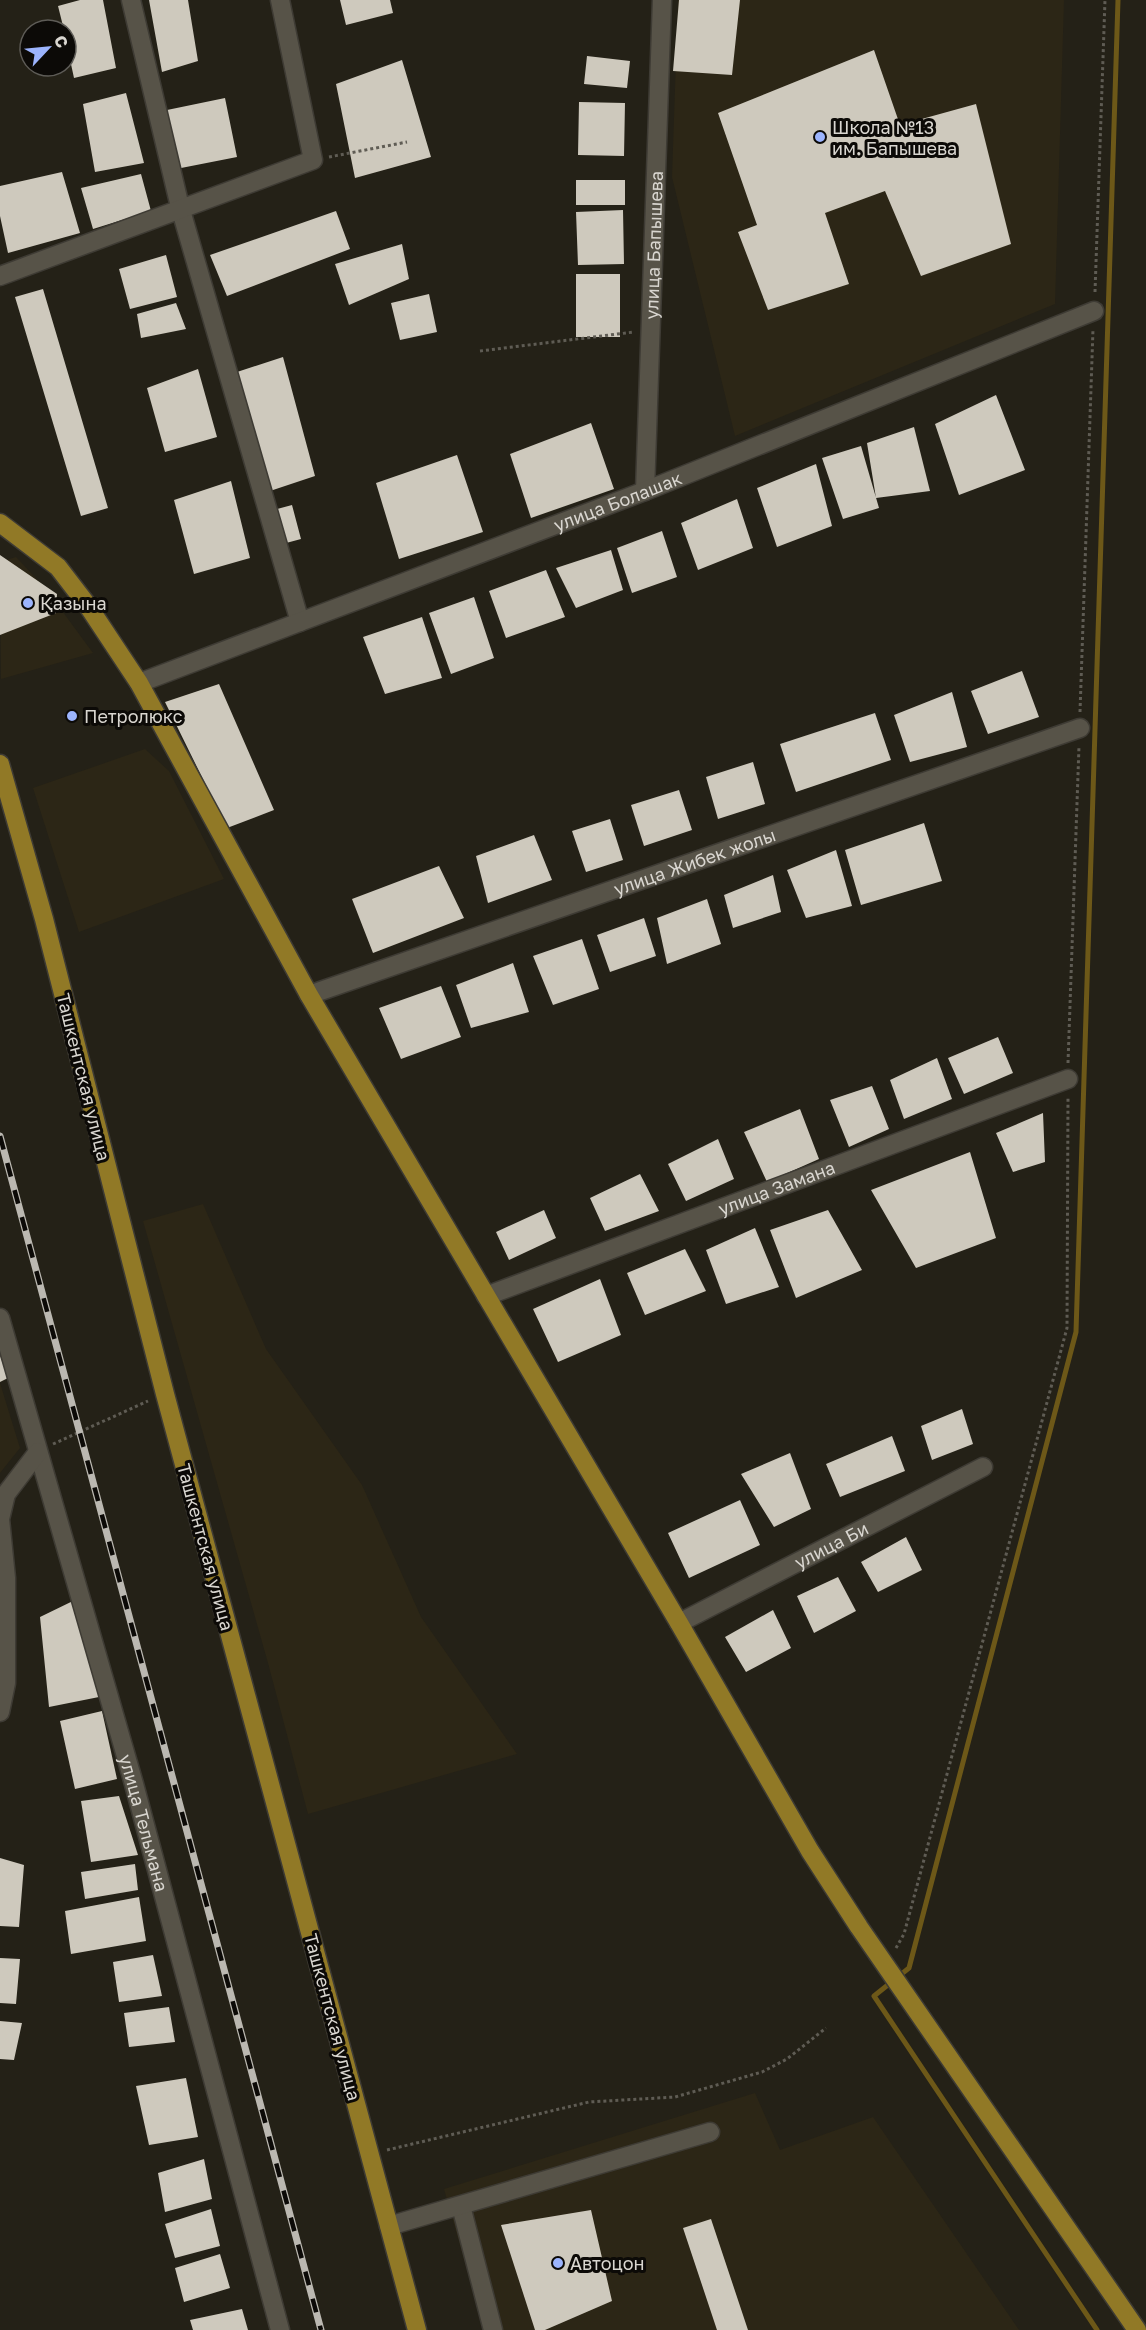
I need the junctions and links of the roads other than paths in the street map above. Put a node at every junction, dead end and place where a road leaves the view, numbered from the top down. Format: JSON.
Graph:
{"nodes":[{"id":1,"x":131,"y":0,"type":"edge"},
{"id":2,"x":280,"y":0,"type":"edge"},
{"id":3,"x":662,"y":0,"type":"edge"},
{"id":4,"x":180,"y":207,"type":"junction"},
{"id":5,"x":0,"y":276,"type":"edge"},
{"id":6,"x":1094,"y":311,"type":"road end"},
{"id":7,"x":645,"y":491,"type":"junction"},
{"id":8,"x":0,"y":523,"type":"edge"},
{"id":9,"x":300,"y":622,"type":"junction"},
{"id":10,"x":139,"y":684,"type":"junction"},
{"id":11,"x":1080,"y":728,"type":"road end"},
{"id":12,"x":0,"y":764,"type":"edge"},
{"id":13,"x":309,"y":995,"type":"junction"},
{"id":14,"x":1068,"y":1079,"type":"road end"},
{"id":15,"x":486,"y":1296,"type":"junction"},
{"id":16,"x":0,"y":1318,"type":"edge"},
{"id":17,"x":38,"y":1452,"type":"junction"},
{"id":18,"x":983,"y":1467,"type":"dead end"},
{"id":19,"x":0,"y":1519,"type":"edge"},
{"id":20,"x":679,"y":1623,"type":"junction"},
{"id":21,"x":0,"y":1712,"type":"edge"},
{"id":22,"x":710,"y":2132,"type":"dead end"},
{"id":23,"x":461,"y":2206,"type":"junction"},
{"id":24,"x":389,"y":2226,"type":"junction"},
{"id":25,"x":280,"y":2330,"type":"edge"},
{"id":26,"x":417,"y":2330,"type":"edge"},
{"id":27,"x":493,"y":2330,"type":"edge"},
{"id":28,"x":1137,"y":2330,"type":"edge"}],
"edges":[{"from":1,"to":4,"type":"street"},
{"from":2,"to":4,"type":"street"},
{"from":3,"to":7,"type":"street","name":"улица Бапышева"},
{"from":4,"to":5,"type":"street"},
{"from":4,"to":9,"type":"street"},
{"from":6,"to":7,"type":"street","name":"улица Болашак"},
{"from":7,"to":9,"type":"street","name":"улица Болашак"},
{"from":8,"to":10,"type":"main road"},
{"from":9,"to":10,"type":"street","name":"улица Болашак"},
{"from":10,"to":13,"type":"main road"},
{"from":11,"to":13,"type":"street","name":"улица Жибек жолы"},
{"from":12,"to":24,"type":"main road","name":"Ташкентская улица"},
{"from":13,"to":15,"type":"main road"},
{"from":14,"to":15,"type":"street","name":"улица Замана"},
{"from":15,"to":20,"type":"main road"},
{"from":16,"to":17,"type":"street","name":"улица Тельмана"},
{"from":17,"to":19,"type":"street"},
{"from":17,"to":25,"type":"street","name":"улица Тельмана"},
{"from":18,"to":20,"type":"street","name":"улица Би"},
{"from":19,"to":21,"type":"street"},
{"from":20,"to":28,"type":"main road"},
{"from":22,"to":23,"type":"street"},
{"from":23,"to":24,"type":"street"},
{"from":23,"to":27,"type":"street"},
{"from":24,"to":26,"type":"main road","name":"Ташкентская улица"}]}
